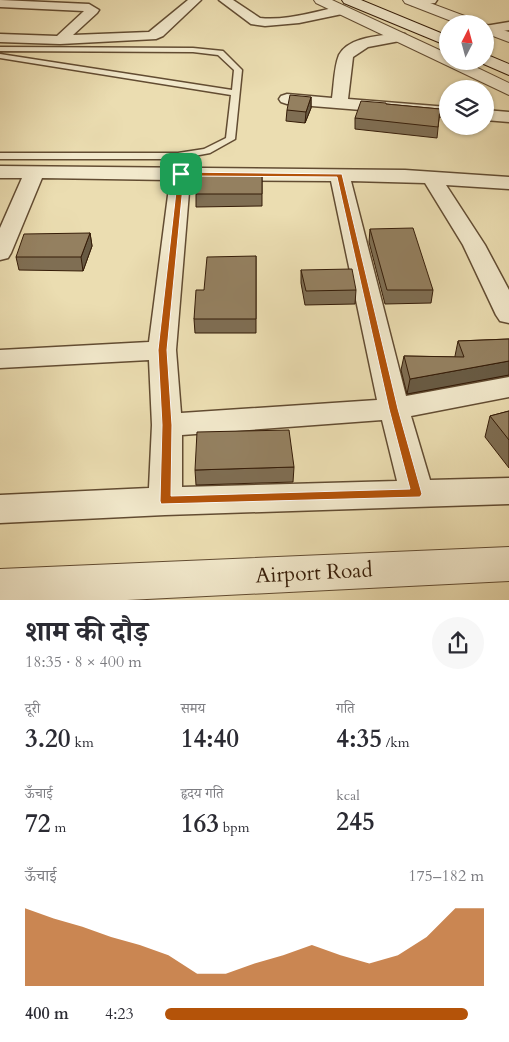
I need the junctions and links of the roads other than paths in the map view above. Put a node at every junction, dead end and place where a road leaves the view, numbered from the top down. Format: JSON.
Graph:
{"nodes":[{"id":1,"x":195,"y":0,"type":"edge"},
{"id":2,"x":225,"y":0,"type":"edge"},
{"id":3,"x":321,"y":0,"type":"edge"},
{"id":4,"x":382,"y":0,"type":"edge"},
{"id":5,"x":431,"y":0,"type":"edge"},
{"id":6,"x":413,"y":1,"type":"edge"},
{"id":7,"x":49,"y":2,"type":"edge"},
{"id":8,"x":0,"y":3,"type":"edge"},
{"id":9,"x":346,"y":5,"type":"edge"},
{"id":10,"x":450,"y":15,"type":"edge"},
{"id":11,"x":260,"y":22,"type":"junction"},
{"id":12,"x":439,"y":23,"type":"edge"},
{"id":13,"x":509,"y":26,"type":"edge"},
{"id":14,"x":494,"y":30,"type":"edge"},
{"id":15,"x":494,"y":33,"type":"edge"},
{"id":16,"x":509,"y":36,"type":"edge"},
{"id":17,"x":250,"y":37,"type":"dead end"},
{"id":18,"x":400,"y":37,"type":"junction"},
{"id":19,"x":0,"y":38,"type":"edge"},
{"id":20,"x":439,"y":39,"type":"edge"},
{"id":21,"x":494,"y":39,"type":"edge"},
{"id":22,"x":60,"y":40,"type":"junction"},
{"id":23,"x":0,"y":49,"type":"edge"},
{"id":24,"x":509,"y":52,"type":"edge"},
{"id":25,"x":0,"y":56,"type":"edge"},
{"id":26,"x":439,"y":56,"type":"edge"},
{"id":27,"x":494,"y":63,"type":"edge"},
{"id":28,"x":468,"y":70,"type":"edge"},
{"id":29,"x":509,"y":70,"type":"edge"},
{"id":30,"x":509,"y":90,"type":"edge"},
{"id":31,"x":235,"y":93,"type":"junction"},
{"id":32,"x":287,"y":99,"type":"edge"},
{"id":33,"x":339,"y":103,"type":"junction"},
{"id":34,"x":439,"y":111,"type":"edge"},
{"id":35,"x":494,"y":116,"type":"edge"},
{"id":36,"x":509,"y":117,"type":"edge"},
{"id":37,"x":0,"y":156,"type":"edge"},
{"id":38,"x":0,"y":172,"type":"edge"},
{"id":39,"x":35,"y":172,"type":"junction"},
{"id":40,"x":181,"y":174,"type":"junction"},
{"id":41,"x":340,"y":175,"type":"junction"},
{"id":42,"x":431,"y":177,"type":"junction"},
{"id":43,"x":509,"y":183,"type":"edge"},
{"id":44,"x":0,"y":253,"type":"edge"},
{"id":45,"x":509,"y":315,"type":"edge"},
{"id":46,"x":162,"y":350,"type":"junction"},
{"id":47,"x":0,"y":359,"type":"edge"},
{"id":48,"x":509,"y":387,"type":"edge"},
{"id":49,"x":394,"y":409,"type":"junction"},
{"id":50,"x":167,"y":425,"type":"junction"},
{"id":51,"x":509,"y":491,"type":"edge"},
{"id":52,"x":417,"y":494,"type":"junction"},
{"id":53,"x":165,"y":501,"type":"junction"},
{"id":54,"x":0,"y":509,"type":"edge"},
{"id":55,"x":509,"y":564,"type":"edge"},
{"id":56,"x":0,"y":587,"type":"edge"}],
"edges":[{"from":1,"to":22,"type":"street"},
{"from":2,"to":11,"type":"street"},
{"from":3,"to":9,"type":"street"},
{"from":4,"to":12,"type":"street"},
{"from":5,"to":6,"type":"street"},
{"from":6,"to":10,"type":"street"},
{"from":7,"to":8,"type":"street"},
{"from":7,"to":22,"type":"street"},
{"from":9,"to":11,"type":"street"},
{"from":9,"to":18,"type":"street"},
{"from":9,"to":20,"type":"street"},
{"from":11,"to":17,"type":"street"},
{"from":13,"to":14,"type":"street"},
{"from":15,"to":16,"type":"street"},
{"from":18,"to":26,"type":"street"},
{"from":18,"to":33,"type":"street"},
{"from":19,"to":22,"type":"street"},
{"from":21,"to":24,"type":"street"},
{"from":23,"to":31,"type":"lane"},
{"from":25,"to":31,"type":"lane"},
{"from":27,"to":29,"type":"street"},
{"from":28,"to":30,"type":"street"},
{"from":31,"to":37,"type":"lane"},
{"from":32,"to":33,"type":"street"},
{"from":33,"to":34,"type":"street"},
{"from":35,"to":36,"type":"street"},
{"from":38,"to":39,"type":"street"},
{"from":39,"to":40,"type":"street"},
{"from":39,"to":44,"type":"street"},
{"from":40,"to":41,"type":"street"},
{"from":40,"to":46,"type":"street"},
{"from":41,"to":42,"type":"street"},
{"from":41,"to":49,"type":"street"},
{"from":42,"to":43,"type":"street"},
{"from":42,"to":45,"type":"street"},
{"from":46,"to":47,"type":"street"},
{"from":46,"to":50,"type":"street"},
{"from":48,"to":49,"type":"street"},
{"from":49,"to":50,"type":"street"},
{"from":49,"to":52,"type":"street"},
{"from":50,"to":53,"type":"street"},
{"from":51,"to":52,"type":"street"},
{"from":52,"to":53,"type":"street"},
{"from":53,"to":54,"type":"street"},
{"from":55,"to":56,"type":"street","name":"Airport Road"}]}
